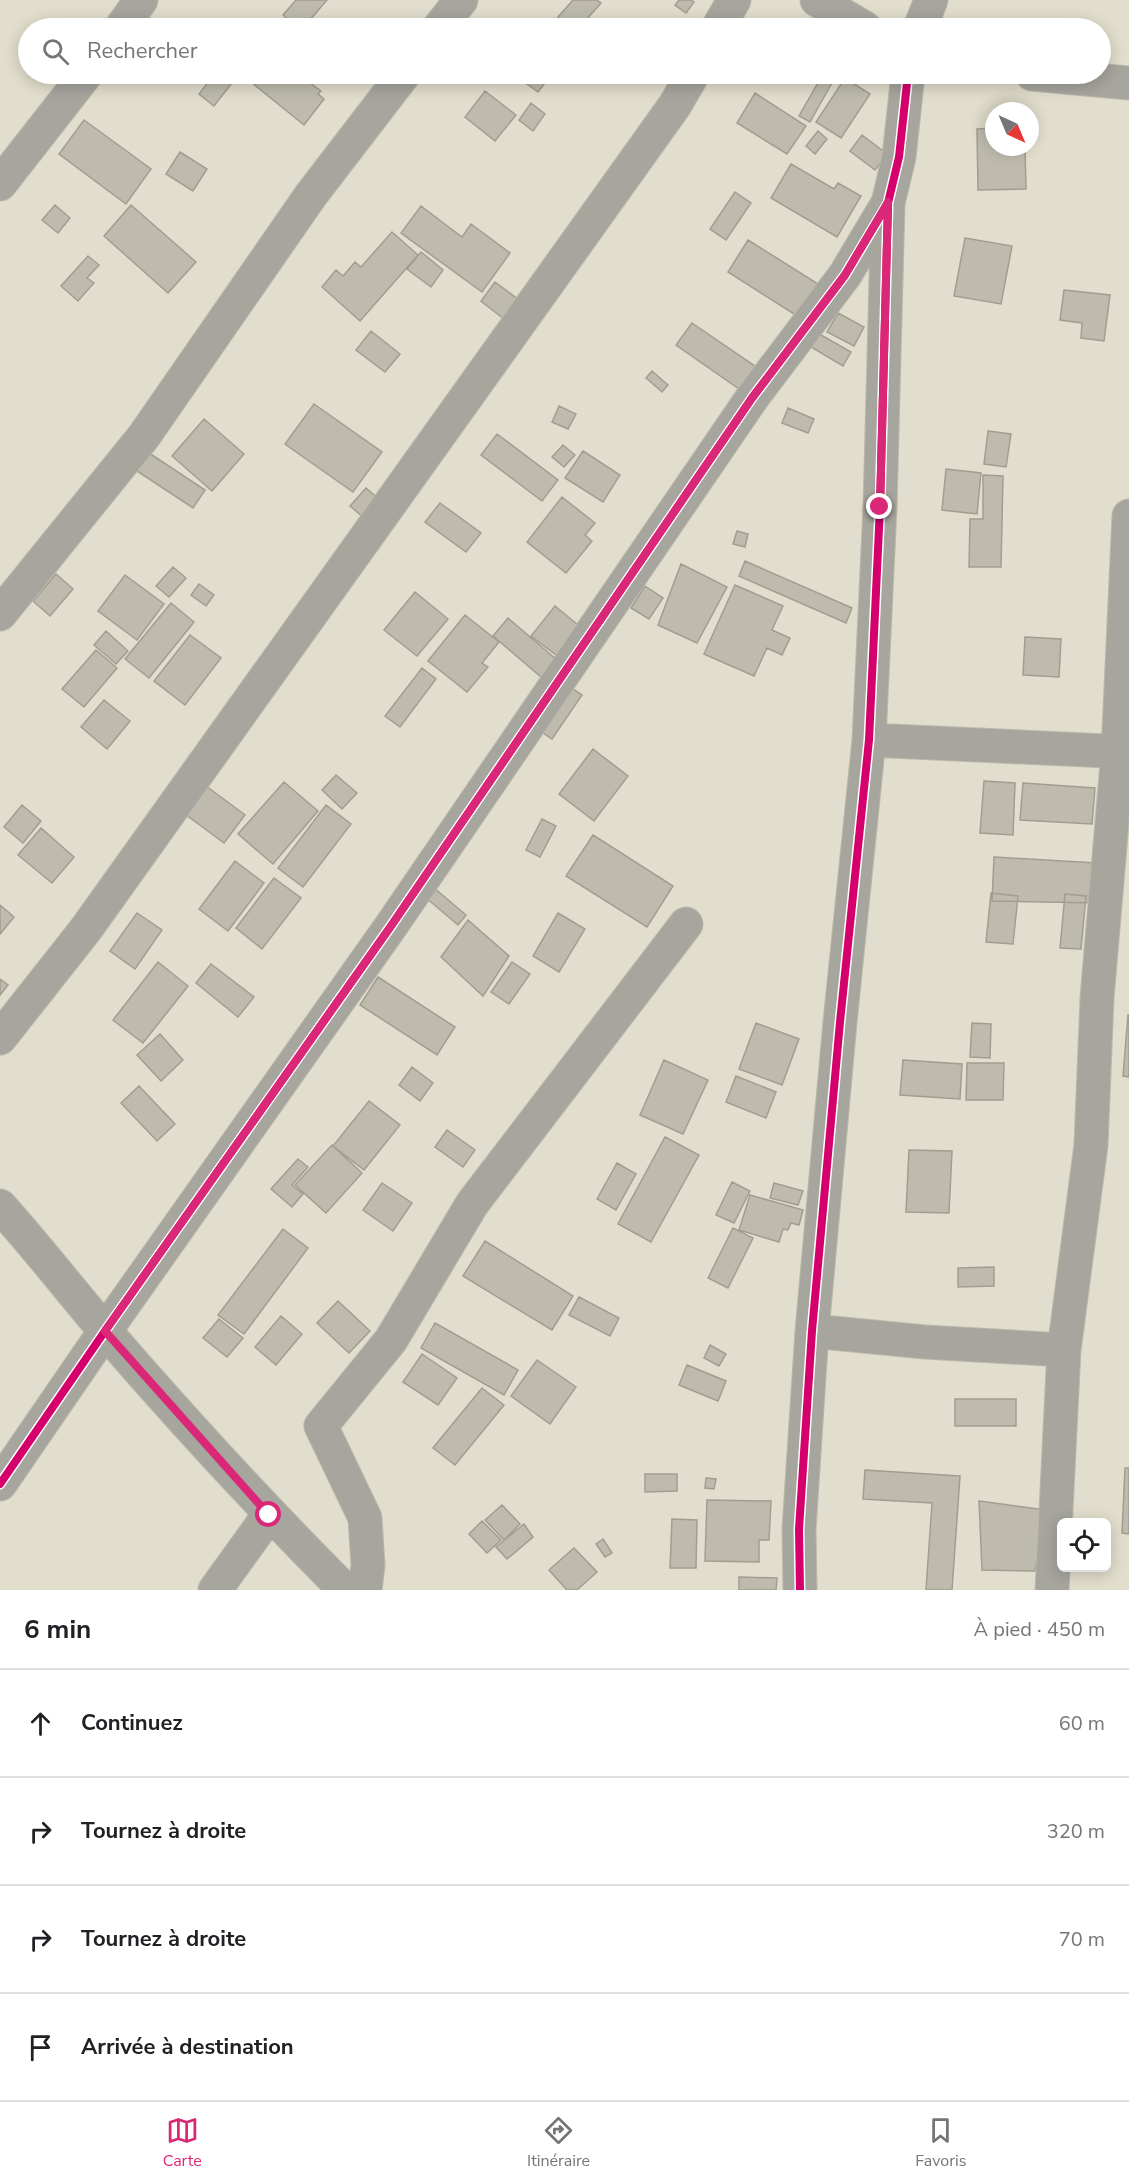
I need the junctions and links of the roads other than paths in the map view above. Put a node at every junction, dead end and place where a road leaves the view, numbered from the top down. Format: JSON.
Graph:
{"nodes":[{"id":1,"x":141,"y":0,"type":"edge"},
{"id":2,"x":460,"y":0,"type":"edge"},
{"id":3,"x":734,"y":0,"type":"edge"},
{"id":4,"x":817,"y":0,"type":"edge"},
{"id":5,"x":931,"y":0,"type":"edge"},
{"id":6,"x":128,"y":18,"type":"edge"},
{"id":7,"x":446,"y":18,"type":"edge"},
{"id":8,"x":724,"y":18,"type":"edge"},
{"id":9,"x":848,"y":18,"type":"edge"},
{"id":10,"x":924,"y":18,"type":"edge"},
{"id":11,"x":1111,"y":81,"type":"edge"},
{"id":12,"x":1129,"y":83,"type":"edge"},
{"id":13,"x":78,"y":84,"type":"edge"},
{"id":14,"x":396,"y":84,"type":"edge"},
{"id":15,"x":687,"y":84,"type":"edge"},
{"id":16,"x":907,"y":84,"type":"edge"},
{"id":17,"x":0,"y":184,"type":"edge"},
{"id":18,"x":888,"y":202,"type":"junction"},
{"id":19,"x":1129,"y":516,"type":"edge"},
{"id":20,"x":0,"y":614,"type":"edge"},
{"id":21,"x":869,"y":740,"type":"junction"},
{"id":22,"x":1124,"y":752,"type":"edge"},
{"id":23,"x":686,"y":924,"type":"dead end"},
{"id":24,"x":0,"y":1038,"type":"edge"},
{"id":25,"x":0,"y":1206,"type":"edge"},
{"id":26,"x":105,"y":1331,"type":"junction"},
{"id":27,"x":812,"y":1331,"type":"junction"},
{"id":28,"x":1064,"y":1350,"type":"junction"},
{"id":29,"x":0,"y":1484,"type":"edge"},
{"id":30,"x":269,"y":1515,"type":"junction"},
{"id":31,"x":215,"y":1590,"type":"edge"},
{"id":32,"x":345,"y":1590,"type":"edge"},
{"id":33,"x":365,"y":1590,"type":"edge"},
{"id":34,"x":800,"y":1590,"type":"edge"},
{"id":35,"x":1052,"y":1590,"type":"edge"}],
"edges":[{"from":1,"to":6,"type":"street"},
{"from":2,"to":7,"type":"street"},
{"from":3,"to":8,"type":"street"},
{"from":4,"to":9,"type":"street"},
{"from":5,"to":10,"type":"street"},
{"from":11,"to":12,"type":"street"},
{"from":13,"to":17,"type":"street"},
{"from":14,"to":20,"type":"street"},
{"from":15,"to":24,"type":"street"},
{"from":16,"to":18,"type":"street"},
{"from":18,"to":21,"type":"street"},
{"from":18,"to":26,"type":"street"},
{"from":19,"to":22,"type":"street"},
{"from":21,"to":22,"type":"street"},
{"from":21,"to":27,"type":"street"},
{"from":22,"to":28,"type":"street"},
{"from":23,"to":33,"type":"street"},
{"from":25,"to":26,"type":"street"},
{"from":26,"to":29,"type":"street"},
{"from":26,"to":30,"type":"street"},
{"from":27,"to":28,"type":"street"},
{"from":27,"to":34,"type":"street"},
{"from":28,"to":35,"type":"street"},
{"from":30,"to":31,"type":"street"},
{"from":30,"to":32,"type":"street"}]}
